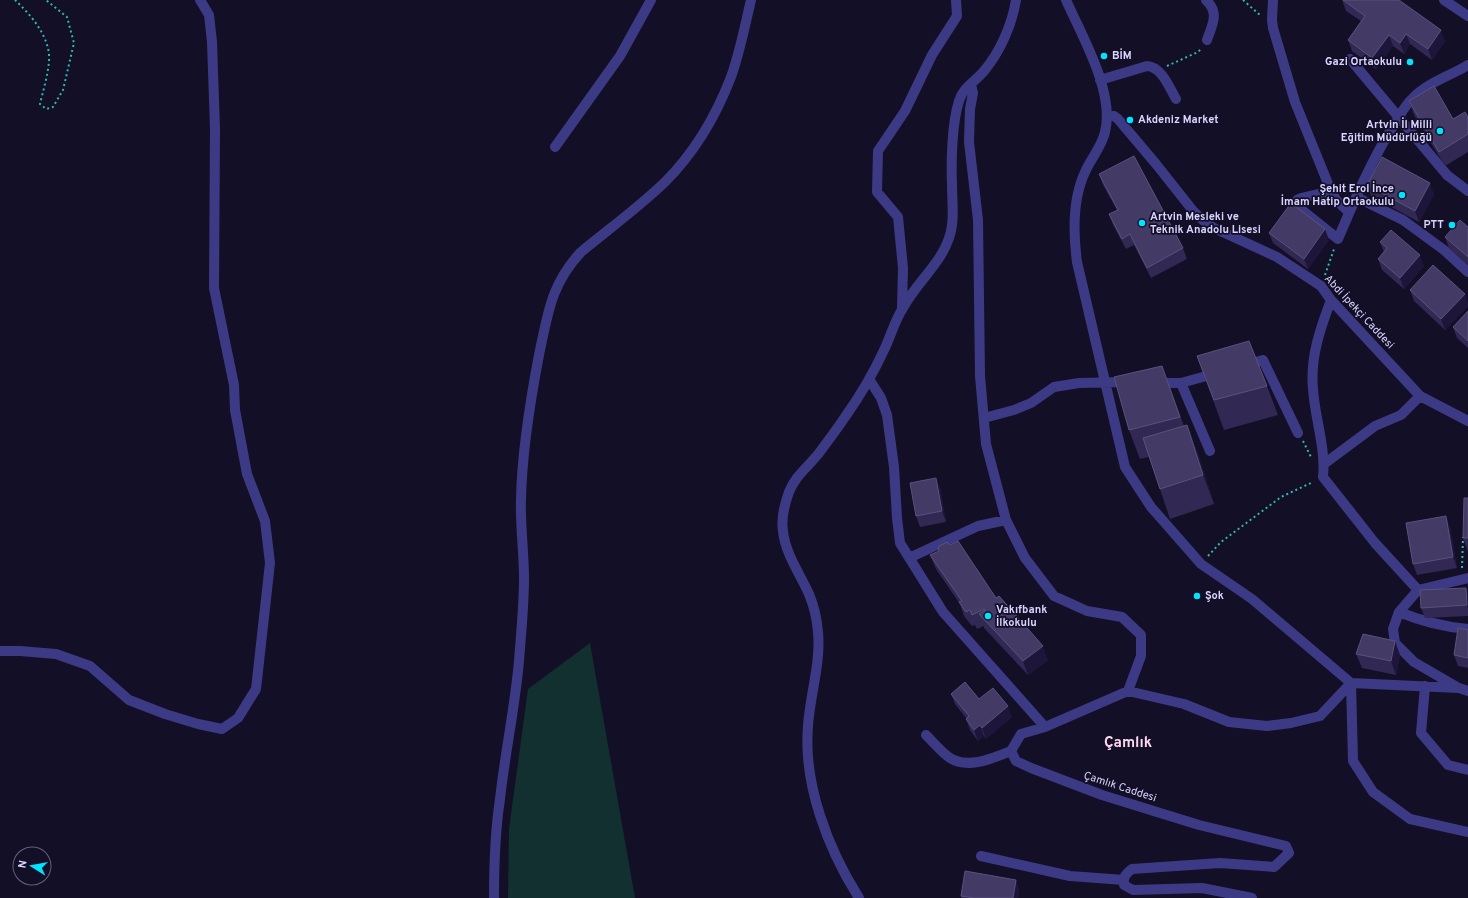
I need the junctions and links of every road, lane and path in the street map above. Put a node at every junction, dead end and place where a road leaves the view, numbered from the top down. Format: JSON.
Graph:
{"nodes":[{"id":1,"x":15,"y":0,"type":"edge"},
{"id":2,"x":46,"y":0,"type":"edge"},
{"id":3,"x":200,"y":0,"type":"edge"},
{"id":4,"x":651,"y":0,"type":"edge"},
{"id":5,"x":751,"y":0,"type":"edge"},
{"id":6,"x":956,"y":0,"type":"edge"},
{"id":7,"x":1016,"y":0,"type":"edge"},
{"id":8,"x":1066,"y":0,"type":"edge"},
{"id":9,"x":1206,"y":0,"type":"edge"},
{"id":10,"x":1243,"y":0,"type":"edge"},
{"id":11,"x":1273,"y":0,"type":"edge"},
{"id":12,"x":1444,"y":0,"type":"edge"},
{"id":13,"x":1468,"y":16,"type":"edge"},
{"id":14,"x":1272,"y":20,"type":"junction"},
{"id":15,"x":1207,"y":40,"type":"joint"},
{"id":16,"x":1350,"y":59,"type":"dead end"},
{"id":17,"x":1468,"y":65,"type":"edge"},
{"id":18,"x":1158,"y":71,"type":"junction"},
{"id":19,"x":1100,"y":80,"type":"junction"},
{"id":20,"x":971,"y":84,"type":"junction"},
{"id":21,"x":1176,"y":99,"type":"dead end"},
{"id":22,"x":1106,"y":114,"type":"junction"},
{"id":23,"x":1398,"y":118,"type":"junction"},
{"id":24,"x":555,"y":147,"type":"dead end"},
{"id":25,"x":1331,"y":191,"type":"junction"},
{"id":26,"x":1468,"y":191,"type":"edge"},
{"id":27,"x":1356,"y":197,"type":"junction"},
{"id":28,"x":1349,"y":212,"type":"junction"},
{"id":29,"x":1338,"y":239,"type":"junction"},
{"id":30,"x":1468,"y":272,"type":"edge"},
{"id":31,"x":1321,"y":286,"type":"junction"},
{"id":32,"x":1331,"y":300,"type":"junction"},
{"id":33,"x":902,"y":308,"type":"junction"},
{"id":34,"x":869,"y":379,"type":"junction"},
{"id":35,"x":1105,"y":382,"type":"junction"},
{"id":36,"x":1181,"y":383,"type":"junction"},
{"id":37,"x":1420,"y":396,"type":"junction"},
{"id":38,"x":984,"y":418,"type":"junction"},
{"id":39,"x":1468,"y":421,"type":"edge"},
{"id":40,"x":1298,"y":433,"type":"joint"},
{"id":41,"x":1210,"y":451,"type":"dead end"},
{"id":42,"x":1312,"y":458,"type":"dead end"},
{"id":43,"x":1324,"y":464,"type":"junction"},
{"id":44,"x":1323,"y":477,"type":"junction"},
{"id":45,"x":1006,"y":520,"type":"junction"},
{"id":46,"x":1463,"y":535,"type":"edge"},
{"id":47,"x":909,"y":558,"type":"junction"},
{"id":48,"x":1201,"y":564,"type":"junction"},
{"id":49,"x":1465,"y":578,"type":"edge"},
{"id":50,"x":1418,"y":590,"type":"junction"},
{"id":51,"x":1399,"y":612,"type":"junction"},
{"id":52,"x":1468,"y":629,"type":"edge"},
{"id":53,"x":0,"y":651,"type":"edge"},
{"id":54,"x":1351,"y":683,"type":"junction"},
{"id":55,"x":1425,"y":686,"type":"junction"},
{"id":56,"x":1463,"y":690,"type":"edge"},
{"id":57,"x":1128,"y":691,"type":"junction"},
{"id":58,"x":1045,"y":727,"type":"junction"},
{"id":59,"x":926,"y":735,"type":"dead end"},
{"id":60,"x":1011,"y":751,"type":"junction"},
{"id":61,"x":1468,"y":770,"type":"edge"},
{"id":62,"x":1468,"y":832,"type":"edge"},
{"id":63,"x":981,"y":856,"type":"dead end"},
{"id":64,"x":1124,"y":880,"type":"junction"},
{"id":65,"x":494,"y":898,"type":"edge"},
{"id":66,"x":859,"y":898,"type":"edge"},
{"id":67,"x":1252,"y":898,"type":"edge"}],
"edges":[{"from":1,"to":2,"type":"path"},
{"from":3,"to":53,"type":"street"},
{"from":4,"to":24,"type":"street"},
{"from":5,"to":65,"type":"street"},
{"from":6,"to":33,"type":"street"},
{"from":7,"to":20,"type":"street"},
{"from":8,"to":19,"type":"street"},
{"from":9,"to":15,"type":"street"},
{"from":10,"to":14,"type":"path"},
{"from":11,"to":14,"type":"street"},
{"from":12,"to":13,"type":"street"},
{"from":14,"to":25,"type":"street"},
{"from":15,"to":18,"type":"path"},
{"from":16,"to":23,"type":"street"},
{"from":17,"to":23,"type":"street"},
{"from":18,"to":19,"type":"street"},
{"from":18,"to":21,"type":"street"},
{"from":19,"to":22,"type":"street"},
{"from":20,"to":33,"type":"street"},
{"from":20,"to":38,"type":"street"},
{"from":22,"to":31,"type":"street","name":"Abdi İpekçi Caddesi"},
{"from":22,"to":35,"type":"street"},
{"from":23,"to":26,"type":"street"},
{"from":23,"to":27,"type":"street"},
{"from":25,"to":28,"type":"street"},
{"from":25,"to":29,"type":"street"},
{"from":27,"to":28,"type":"street"},
{"from":27,"to":30,"type":"street"},
{"from":28,"to":29,"type":"street"},
{"from":29,"to":31,"type":"path"},
{"from":31,"to":32,"type":"street","name":"Abdi İpekçi Caddesi"},
{"from":32,"to":37,"type":"street","name":"Abdi İpekçi Caddesi"},
{"from":32,"to":43,"type":"street"},
{"from":33,"to":34,"type":"street"},
{"from":34,"to":47,"type":"street"},
{"from":34,"to":66,"type":"street"},
{"from":35,"to":36,"type":"street"},
{"from":35,"to":38,"type":"street"},
{"from":35,"to":48,"type":"street"},
{"from":36,"to":40,"type":"street"},
{"from":36,"to":41,"type":"street"},
{"from":37,"to":39,"type":"street","name":"Abdi İpekçi Caddesi"},
{"from":37,"to":43,"type":"street"},
{"from":38,"to":45,"type":"street"},
{"from":40,"to":42,"type":"path"},
{"from":43,"to":44,"type":"street"},
{"from":44,"to":48,"type":"path"},
{"from":44,"to":50,"type":"street"},
{"from":45,"to":47,"type":"street"},
{"from":45,"to":57,"type":"street"},
{"from":46,"to":49,"type":"path"},
{"from":47,"to":58,"type":"street"},
{"from":48,"to":54,"type":"street"},
{"from":49,"to":50,"type":"street"},
{"from":50,"to":51,"type":"street"},
{"from":51,"to":52,"type":"street"},
{"from":51,"to":56,"type":"street"},
{"from":54,"to":55,"type":"street"},
{"from":54,"to":57,"type":"street"},
{"from":54,"to":62,"type":"street"},
{"from":55,"to":56,"type":"street"},
{"from":55,"to":61,"type":"street"},
{"from":57,"to":58,"type":"street"},
{"from":58,"to":60,"type":"street"},
{"from":59,"to":60,"type":"street"},
{"from":60,"to":64,"type":"street","name":"Çamlık Caddesi"},
{"from":63,"to":64,"type":"street"},
{"from":64,"to":67,"type":"street"}]}
